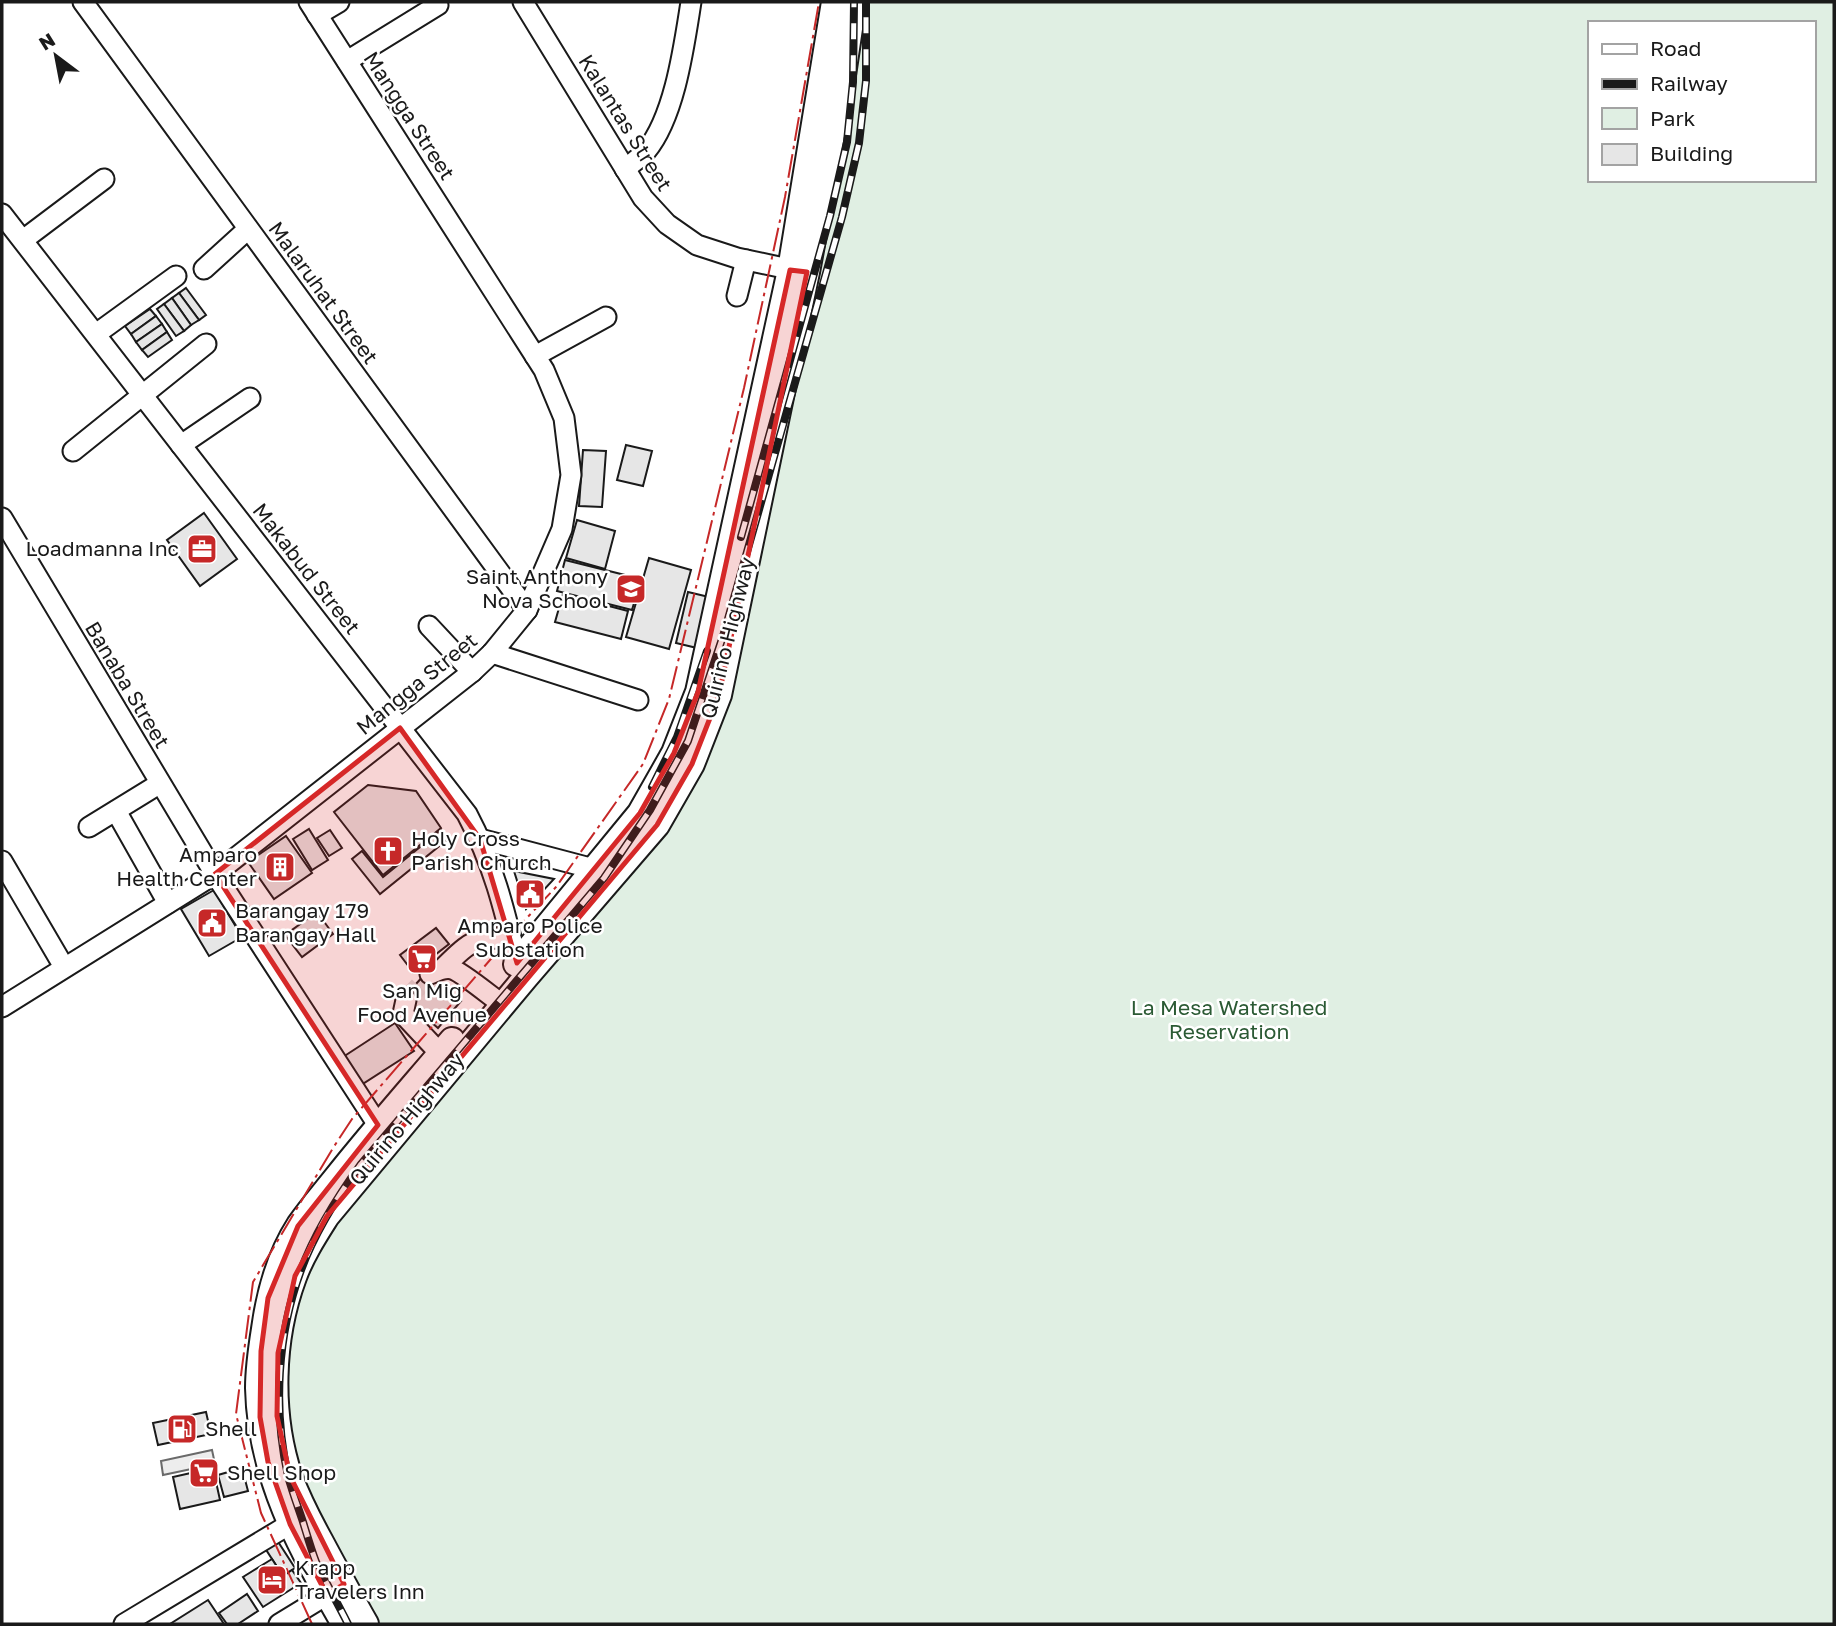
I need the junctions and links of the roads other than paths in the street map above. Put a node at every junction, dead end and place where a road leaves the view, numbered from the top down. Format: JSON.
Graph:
{"nodes":[{"id":1,"x":83,"y":2,"type":"edge"},
{"id":2,"x":339,"y":2,"type":"edge"},
{"id":3,"x":523,"y":2,"type":"edge"},
{"id":4,"x":691,"y":2,"type":"edge"},
{"id":5,"x":834,"y":2,"type":"edge"},
{"id":6,"x":854,"y":2,"type":"edge"},
{"id":7,"x":438,"y":5,"type":"dead end"},
{"id":8,"x":313,"y":8,"type":"edge"},
{"id":9,"x":346,"y":61,"type":"junction"},
{"id":10,"x":625,"y":169,"type":"junction"},
{"id":11,"x":104,"y":179,"type":"dead end"},
{"id":12,"x":2,"y":214,"type":"edge"},
{"id":13,"x":248,"y":229,"type":"junction"},
{"id":14,"x":23,"y":240,"type":"junction"},
{"id":15,"x":746,"y":260,"type":"junction"},
{"id":16,"x":204,"y":269,"type":"dead end"},
{"id":17,"x":799,"y":271,"type":"junction"},
{"id":18,"x":176,"y":276,"type":"dead end"},
{"id":19,"x":737,"y":296,"type":"dead end"},
{"id":20,"x":606,"y":317,"type":"dead end"},
{"id":21,"x":96,"y":334,"type":"junction"},
{"id":22,"x":206,"y":344,"type":"dead end"},
{"id":23,"x":535,"y":356,"type":"junction"},
{"id":24,"x":142,"y":395,"type":"junction"},
{"id":25,"x":250,"y":398,"type":"dead end"},
{"id":26,"x":181,"y":445,"type":"junction"},
{"id":27,"x":73,"y":451,"type":"dead end"},
{"id":28,"x":2,"y":518,"type":"edge"},
{"id":29,"x":527,"y":610,"type":"junction"},
{"id":30,"x":429,"y":626,"type":"dead end"},
{"id":31,"x":492,"y":653,"type":"junction"},
{"id":32,"x":472,"y":672,"type":"junction"},
{"id":33,"x":638,"y":700,"type":"dead end"},
{"id":34,"x":400,"y":728,"type":"junction"},
{"id":35,"x":159,"y":784,"type":"junction"},
{"id":36,"x":116,"y":811,"type":"junction"},
{"id":37,"x":89,"y":827,"type":"dead end"},
{"id":38,"x":480,"y":839,"type":"junction"},
{"id":39,"x":2,"y":861,"type":"edge"},
{"id":40,"x":594,"y":869,"type":"junction"},
{"id":41,"x":215,"y":874,"type":"junction"},
{"id":42,"x":168,"y":903,"type":"junction"},
{"id":43,"x":511,"y":938,"type":"junction"},
{"id":44,"x":64,"y":967,"type":"junction"},
{"id":45,"x":522,"y":970,"type":"junction"},
{"id":46,"x":406,"y":1000,"type":"dead end"},
{"id":47,"x":496,"y":1000,"type":"junction"},
{"id":48,"x":2,"y":1007,"type":"edge"},
{"id":49,"x":446,"y":1060,"type":"junction"},
{"id":50,"x":386,"y":1131,"type":"junction"},
{"id":51,"x":299,"y":1520,"type":"junction"},
{"id":52,"x":335,"y":1590,"type":"junction"},
{"id":53,"x":124,"y":1624,"type":"edge"},
{"id":54,"x":279,"y":1624,"type":"edge"},
{"id":55,"x":344,"y":1624,"type":"edge"},
{"id":56,"x":366,"y":1624,"type":"edge"}],
"edges":[{"from":1,"to":13,"type":"street","name":"Malaruhat Street"},
{"from":2,"to":8,"type":"street"},
{"from":3,"to":10,"type":"street","name":"Kalantas Street"},
{"from":4,"to":10,"type":"street"},
{"from":5,"to":17,"type":"main road","name":"Quirino Highway"},
{"from":6,"to":17,"type":"main road","name":"Quirino Highway"},
{"from":7,"to":9,"type":"street"},
{"from":8,"to":9,"type":"street","name":"Mangga Street"},
{"from":9,"to":23,"type":"street","name":"Mangga Street"},
{"from":10,"to":15,"type":"street","name":"Kalantas Street"},
{"from":11,"to":14,"type":"street"},
{"from":12,"to":14,"type":"street","name":"Makabud Street"},
{"from":13,"to":16,"type":"street"},
{"from":13,"to":29,"type":"street","name":"Malaruhat Street"},
{"from":14,"to":21,"type":"street","name":"Makabud Street"},
{"from":15,"to":17,"type":"street","name":"Kalantas Street"},
{"from":15,"to":19,"type":"street"},
{"from":17,"to":40,"type":"main road","name":"Quirino Highway"},
{"from":17,"to":45,"type":"main road","name":"Quirino Highway"},
{"from":18,"to":21,"type":"street"},
{"from":20,"to":23,"type":"street"},
{"from":21,"to":24,"type":"street","name":"Makabud Street"},
{"from":22,"to":24,"type":"street"},
{"from":23,"to":29,"type":"street","name":"Mangga Street"},
{"from":24,"to":26,"type":"street","name":"Makabud Street"},
{"from":24,"to":27,"type":"street"},
{"from":25,"to":26,"type":"street"},
{"from":26,"to":34,"type":"street","name":"Makabud Street"},
{"from":28,"to":35,"type":"street","name":"Banaba Street"},
{"from":29,"to":31,"type":"street","name":"Mangga Street"},
{"from":30,"to":32,"type":"street"},
{"from":31,"to":32,"type":"street","name":"Mangga Street"},
{"from":31,"to":33,"type":"street"},
{"from":32,"to":34,"type":"street","name":"Mangga Street"},
{"from":34,"to":38,"type":"street","name":"Makabud Street"},
{"from":34,"to":41,"type":"street","name":"Mangga Street"},
{"from":35,"to":36,"type":"street"},
{"from":35,"to":41,"type":"street","name":"Banaba Street"},
{"from":36,"to":37,"type":"street"},
{"from":36,"to":42,"type":"street"},
{"from":38,"to":40,"type":"street"},
{"from":38,"to":43,"type":"street","name":"Makabud Street"},
{"from":39,"to":44,"type":"street"},
{"from":40,"to":45,"type":"main road","name":"Quirino Highway"},
{"from":41,"to":42,"type":"street","name":"Mangga Street"},
{"from":41,"to":50,"type":"street","name":"Banaba Street"},
{"from":42,"to":44,"type":"street","name":"Mangga Street"},
{"from":43,"to":45,"type":"street","name":"Makabud Street"},
{"from":43,"to":47,"type":"street"},
{"from":44,"to":48,"type":"street","name":"Mangga Street"},
{"from":45,"to":47,"type":"main road","name":"Quirino Highway"},
{"from":46,"to":49,"type":"street"},
{"from":47,"to":49,"type":"main road","name":"Quirino Highway"},
{"from":49,"to":50,"type":"main road","name":"Quirino Highway"},
{"from":50,"to":51,"type":"main road","name":"Quirino Highway"},
{"from":51,"to":52,"type":"main road","name":"Quirino Highway"},
{"from":51,"to":53,"type":"street"},
{"from":52,"to":54,"type":"street"},
{"from":52,"to":55,"type":"main road","name":"Quirino Highway"},
{"from":52,"to":56,"type":"main road","name":"Quirino Highway"}]}
